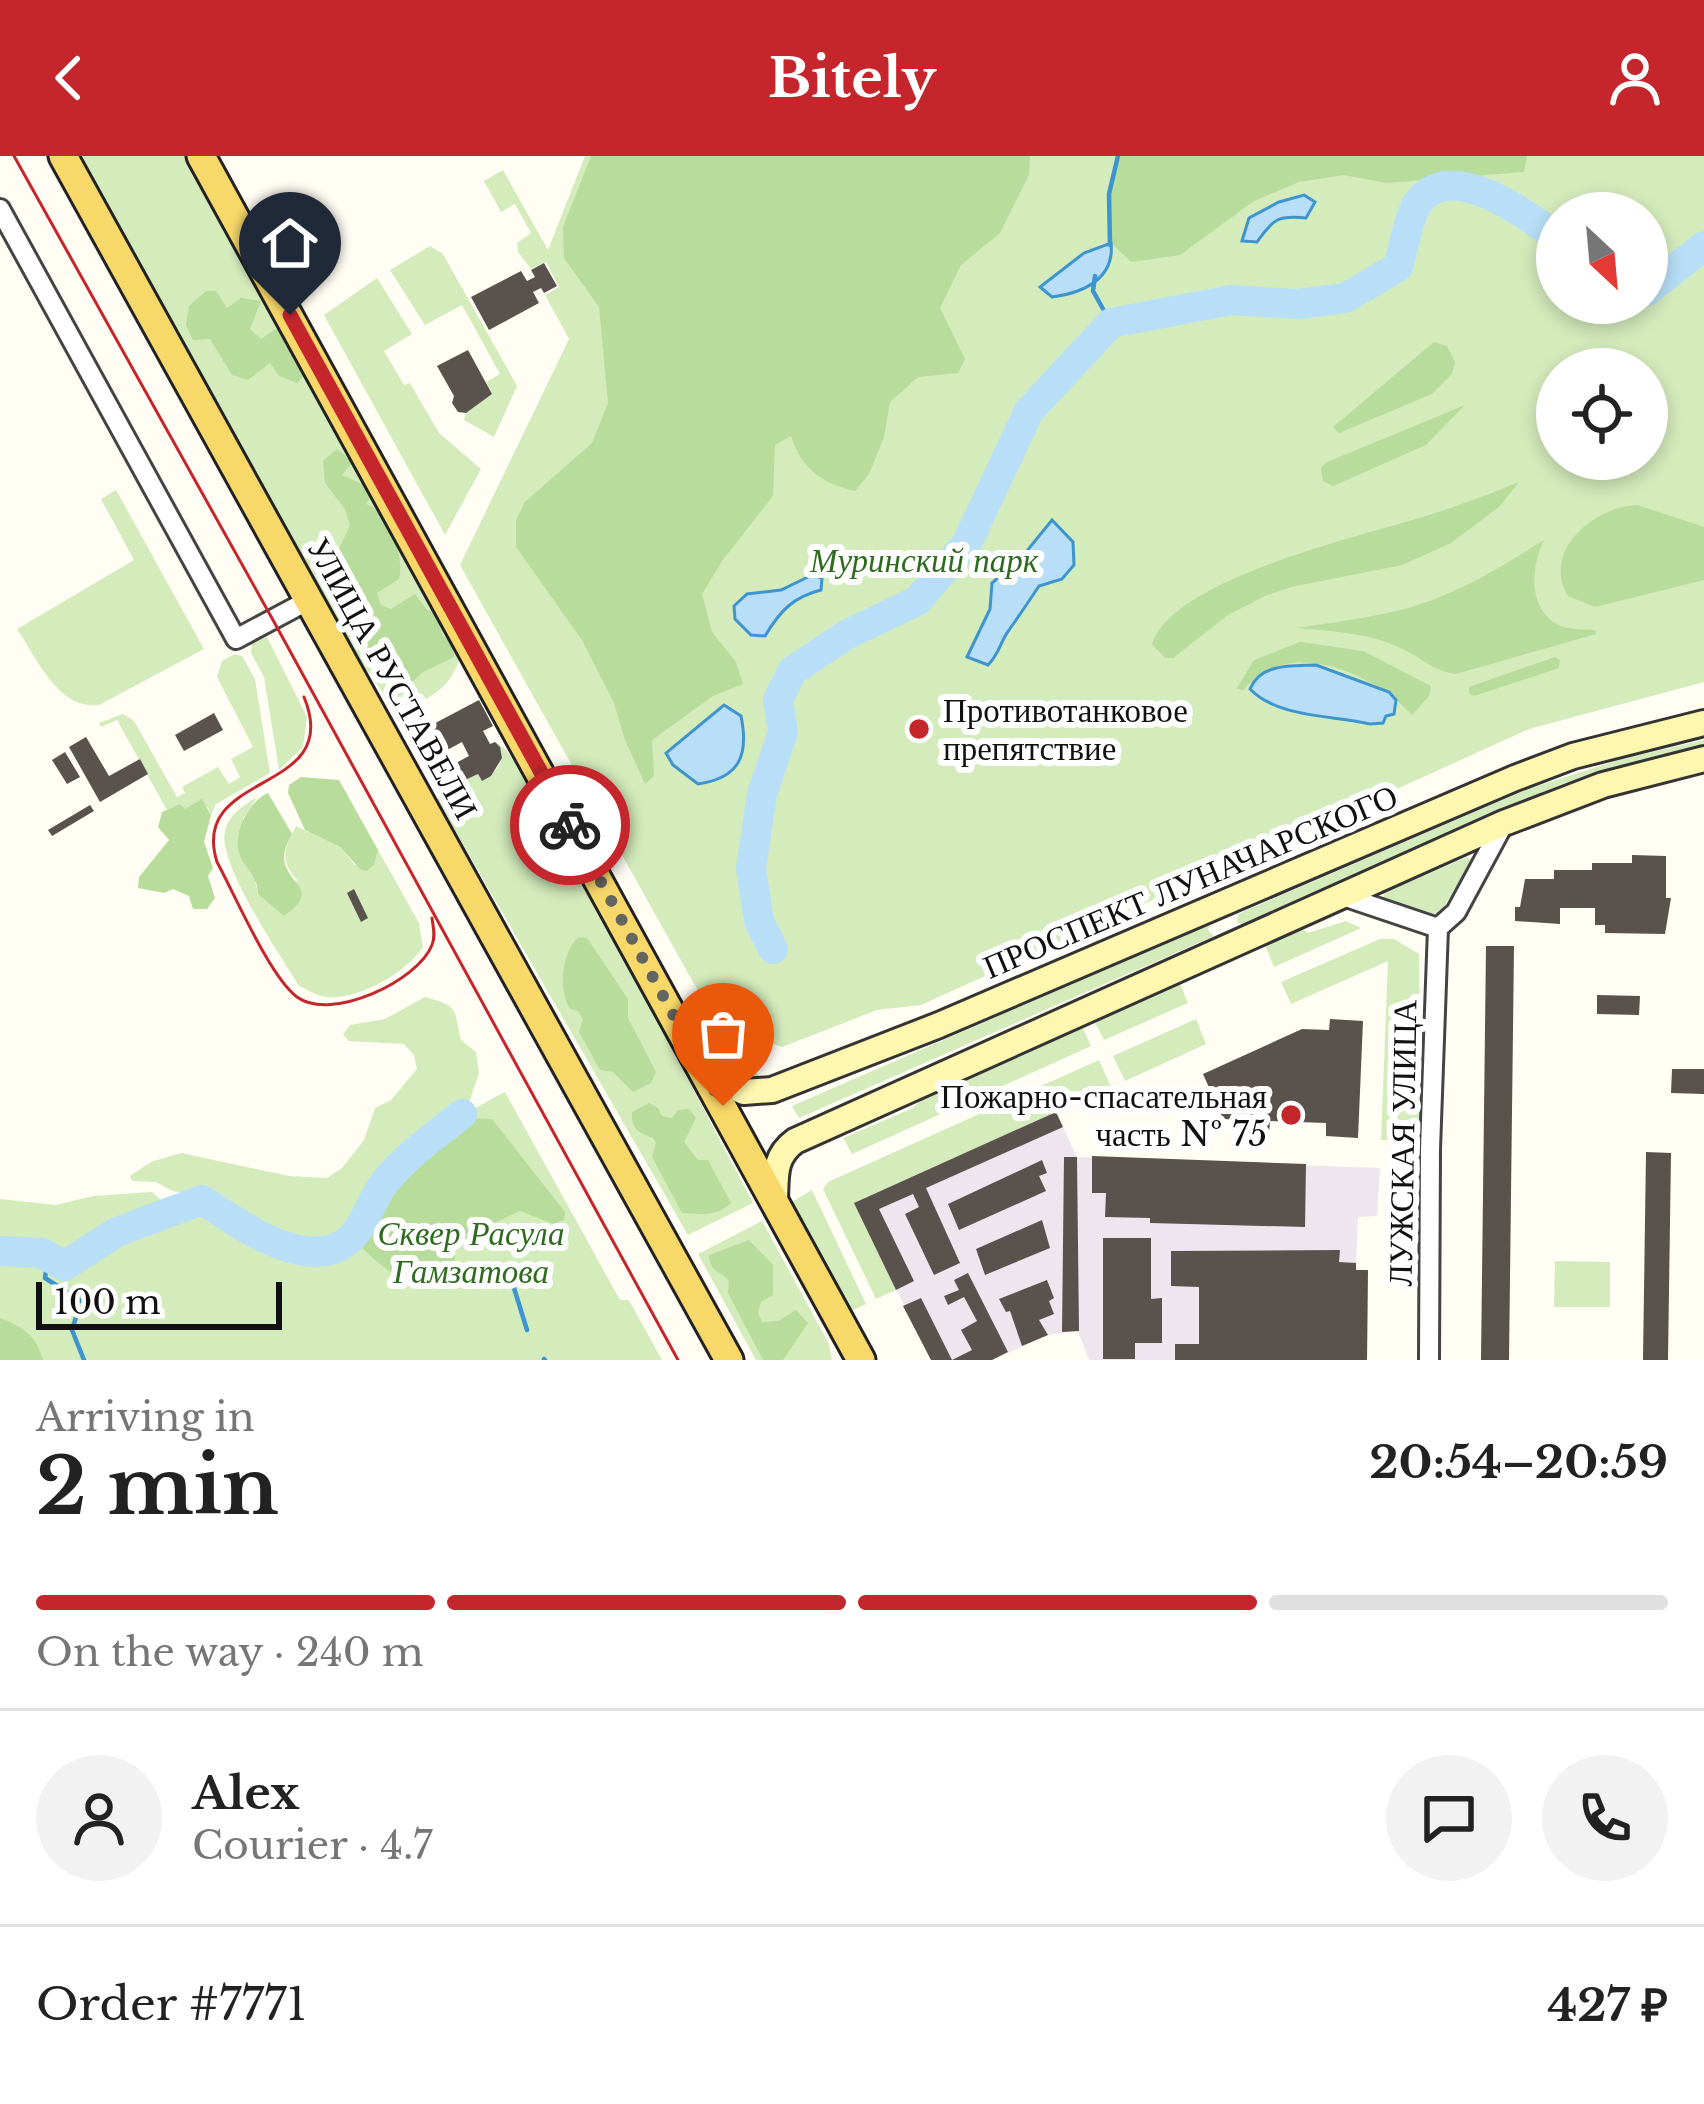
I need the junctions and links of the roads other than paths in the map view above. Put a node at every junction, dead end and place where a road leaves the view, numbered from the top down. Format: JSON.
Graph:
{"nodes":[{"id":1,"x":63,"y":156,"type":"edge"},
{"id":2,"x":201,"y":156,"type":"edge"},
{"id":3,"x":0,"y":209,"type":"edge"},
{"id":4,"x":309,"y":600,"type":"junction"},
{"id":5,"x":1704,"y":723,"type":"edge"},
{"id":6,"x":1704,"y":759,"type":"edge"},
{"id":7,"x":1504,"y":824,"type":"junction"},
{"id":8,"x":1340,"y":896,"type":"junction"},
{"id":9,"x":1221,"y":903,"type":"junction"},
{"id":10,"x":1438,"y":928,"type":"junction"},
{"id":11,"x":1231,"y":945,"type":"junction"},
{"id":12,"x":706,"y":1075,"type":"junction"},
{"id":13,"x":776,"y":1202,"type":"junction"},
{"id":14,"x":845,"y":1331,"type":"junction"},
{"id":15,"x":729,"y":1360,"type":"edge"},
{"id":16,"x":842,"y":1360,"type":"edge"},
{"id":17,"x":861,"y":1360,"type":"edge"},
{"id":18,"x":1429,"y":1360,"type":"edge"}],
"edges":[{"from":1,"to":4,"type":"main road","name":"УЛИЦА РУСТАВЕЛИ"},
{"from":2,"to":12,"type":"main road"},
{"from":3,"to":4,"type":"street"},
{"from":4,"to":15,"type":"main road","name":"УЛИЦА РУСТАВЕЛИ"},
{"from":5,"to":9,"type":"main road","name":"ПРОСПЕКТ ЛУНАЧАРСКОГО"},
{"from":6,"to":7,"type":"main road"},
{"from":7,"to":8,"type":"main road"},
{"from":7,"to":10,"type":"street"},
{"from":8,"to":10,"type":"street"},
{"from":8,"to":11,"type":"main road"},
{"from":9,"to":11,"type":"main road"},
{"from":9,"to":12,"type":"main road","name":"ПРОСПЕКТ ЛУНАЧАРСКОГО"},
{"from":10,"to":18,"type":"street","name":"ЛУЖСКАЯ УЛИЦА"},
{"from":11,"to":13,"type":"main road"},
{"from":12,"to":13,"type":"main road"},
{"from":13,"to":14,"type":"main road"},
{"from":14,"to":16,"type":"main road"},
{"from":14,"to":17,"type":"main road"}]}
